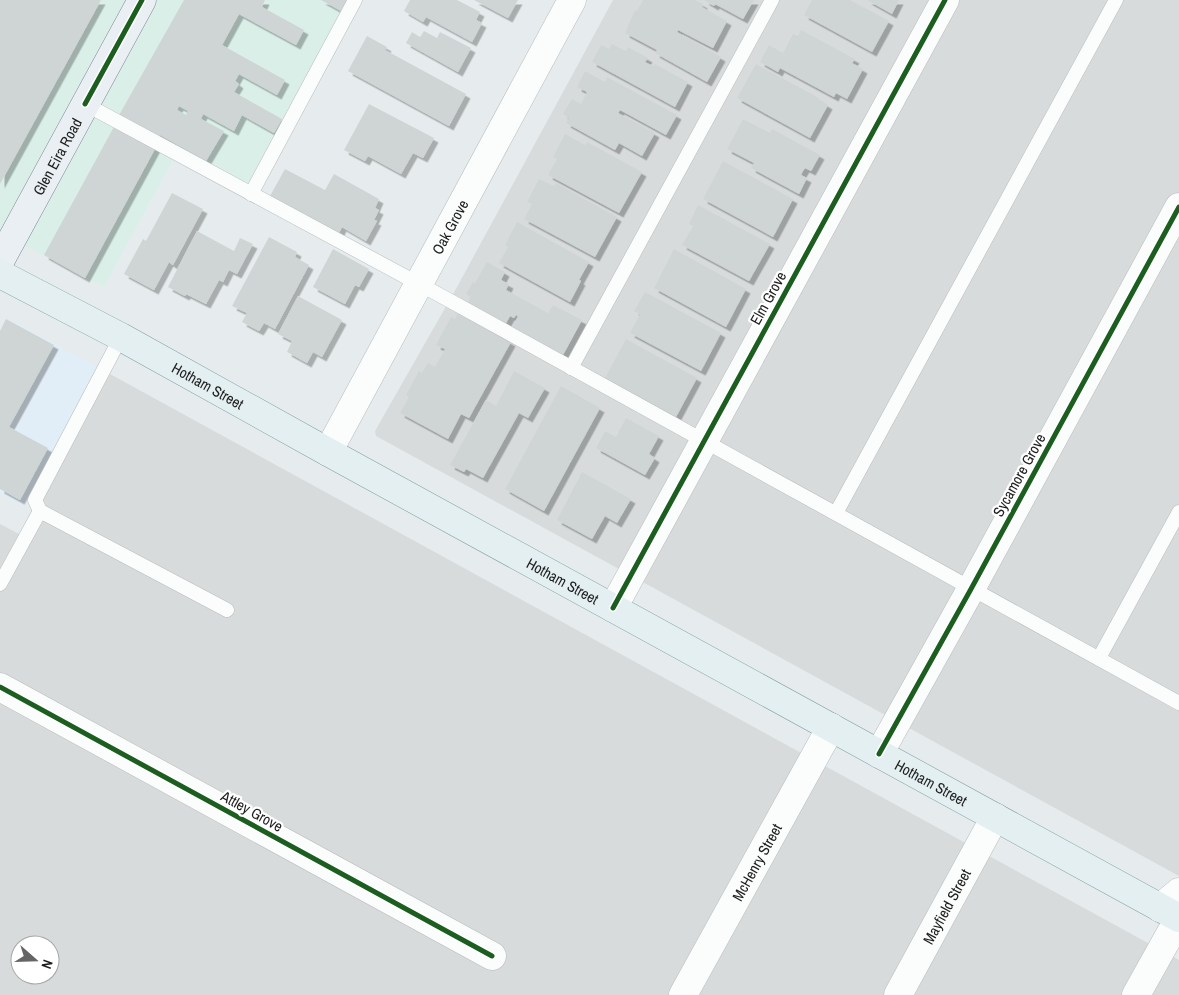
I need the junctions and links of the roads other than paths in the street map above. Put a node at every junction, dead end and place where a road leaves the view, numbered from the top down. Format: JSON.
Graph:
{"nodes":[{"id":1,"x":142,"y":0,"type":"edge"},
{"id":2,"x":355,"y":0,"type":"edge"},
{"id":3,"x":572,"y":0,"type":"edge"},
{"id":4,"x":772,"y":0,"type":"edge"},
{"id":5,"x":945,"y":0,"type":"edge"},
{"id":6,"x":1116,"y":0,"type":"edge"},
{"id":7,"x":85,"y":104,"type":"junction"},
{"id":8,"x":251,"y":194,"type":"junction"},
{"id":9,"x":1179,"y":207,"type":"edge"},
{"id":10,"x":0,"y":261,"type":"edge"},
{"id":11,"x":0,"y":274,"type":"edge"},
{"id":12,"x":419,"y":284,"type":"junction"},
{"id":13,"x":121,"y":337,"type":"junction"},
{"id":14,"x":571,"y":368,"type":"junction"},
{"id":15,"x":704,"y":440,"type":"junction"},
{"id":16,"x":328,"y":452,"type":"junction"},
{"id":17,"x":40,"y":511,"type":"junction"},
{"id":18,"x":1179,"y":512,"type":"edge"},
{"id":19,"x":836,"y":513,"type":"junction"},
{"id":20,"x":0,"y":584,"type":"edge"},
{"id":21,"x":971,"y":589,"type":"junction"},
{"id":22,"x":613,"y":608,"type":"junction"},
{"id":23,"x":227,"y":610,"type":"dead end"},
{"id":24,"x":1099,"y":658,"type":"junction"},
{"id":25,"x":0,"y":687,"type":"edge"},
{"id":26,"x":1179,"y":703,"type":"edge"},
{"id":27,"x":832,"y":727,"type":"junction"},
{"id":28,"x":879,"y":754,"type":"junction"},
{"id":29,"x":995,"y":817,"type":"junction"},
{"id":30,"x":1174,"y":909,"type":"edge"},
{"id":31,"x":492,"y":956,"type":"dead end"},
{"id":32,"x":683,"y":995,"type":"edge"},
{"id":33,"x":898,"y":995,"type":"edge"},
{"id":34,"x":1136,"y":995,"type":"edge"}],
"edges":[{"from":1,"to":7,"type":"main road","name":"Glen Eira Road"},
{"from":2,"to":8,"type":"lane"},
{"from":3,"to":12,"type":"street","name":"Oak Grove"},
{"from":4,"to":14,"type":"lane"},
{"from":5,"to":15,"type":"street","name":"Elm Grove"},
{"from":6,"to":19,"type":"lane"},
{"from":7,"to":8,"type":"lane"},
{"from":7,"to":10,"type":"main road","name":"Glen Eira Road"},
{"from":8,"to":12,"type":"lane"},
{"from":9,"to":21,"type":"street","name":"Sycamore Grove"},
{"from":11,"to":13,"type":"main road","name":"Hotham Street"},
{"from":12,"to":14,"type":"lane"},
{"from":12,"to":16,"type":"street","name":"Oak Grove"},
{"from":13,"to":16,"type":"main road","name":"Hotham Street"},
{"from":13,"to":17,"type":"lane"},
{"from":14,"to":15,"type":"lane"},
{"from":15,"to":19,"type":"lane"},
{"from":15,"to":22,"type":"street","name":"Elm Grove"},
{"from":16,"to":22,"type":"main road","name":"Hotham Street"},
{"from":17,"to":20,"type":"lane"},
{"from":17,"to":23,"type":"lane"},
{"from":18,"to":24,"type":"lane"},
{"from":19,"to":21,"type":"lane"},
{"from":21,"to":24,"type":"lane"},
{"from":21,"to":28,"type":"street","name":"Sycamore Grove"},
{"from":22,"to":27,"type":"main road","name":"Hotham Street"},
{"from":24,"to":26,"type":"lane"},
{"from":25,"to":31,"type":"street","name":"Attley Grove"},
{"from":27,"to":28,"type":"main road","name":"Hotham Street"},
{"from":27,"to":32,"type":"street","name":"McHenry Street"},
{"from":28,"to":29,"type":"main road","name":"Hotham Street"},
{"from":29,"to":30,"type":"main road","name":"Hotham Street"},
{"from":29,"to":33,"type":"street","name":"Mayfield Street"},
{"from":30,"to":34,"type":"street"}]}
